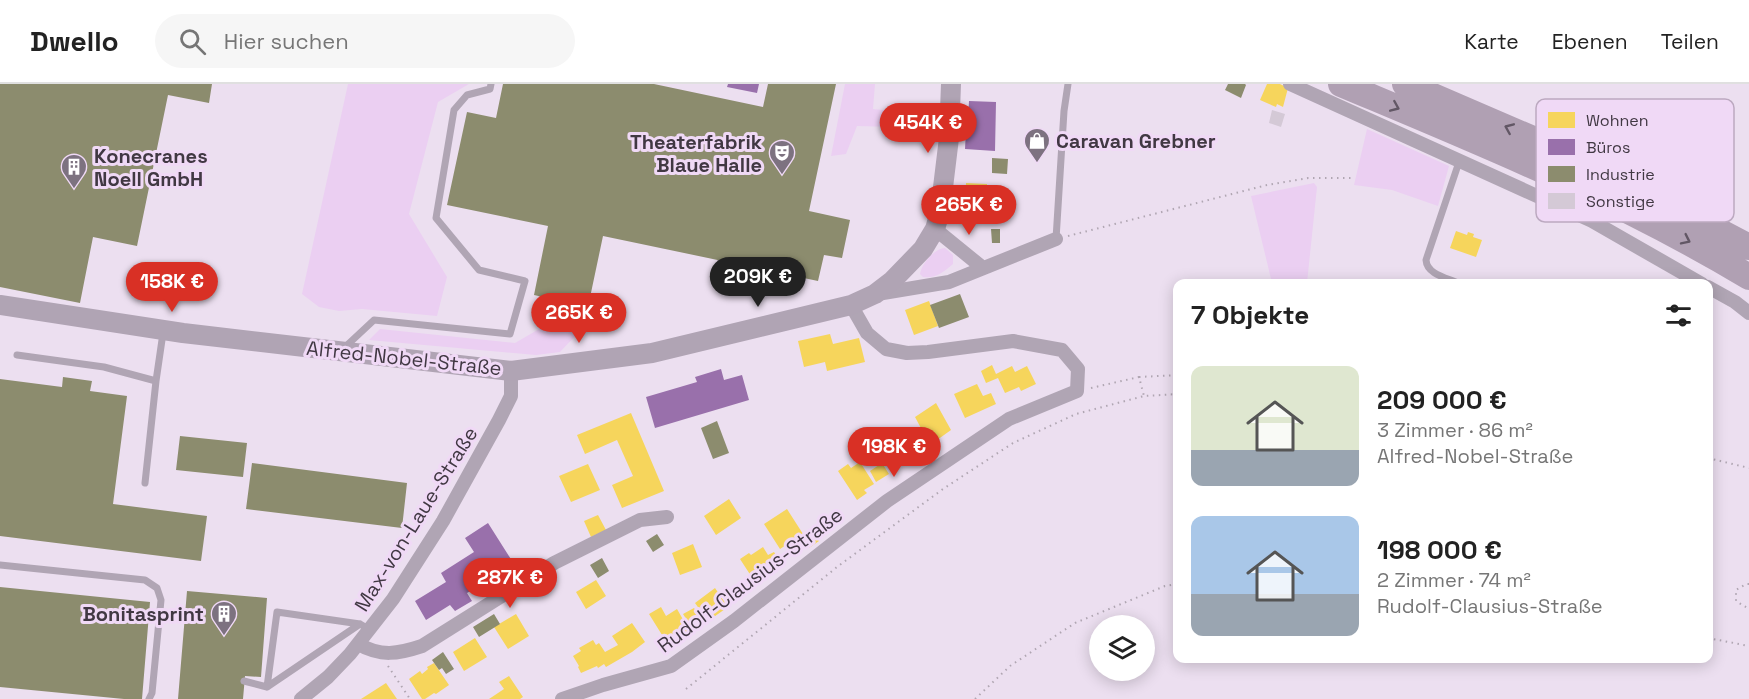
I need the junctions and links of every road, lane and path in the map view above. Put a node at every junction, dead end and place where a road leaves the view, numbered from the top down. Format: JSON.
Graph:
{"nodes":[{"id":1,"x":491,"y":84,"type":"edge"},
{"id":2,"x":951,"y":84,"type":"edge"},
{"id":3,"x":1068,"y":84,"type":"edge"},
{"id":4,"x":1290,"y":84,"type":"edge"},
{"id":5,"x":1341,"y":84,"type":"edge"},
{"id":6,"x":1405,"y":84,"type":"edge"},
{"id":7,"x":1536,"y":140,"type":"edge"},
{"id":8,"x":1459,"y":162,"type":"junction"},
{"id":9,"x":1536,"y":168,"type":"edge"},
{"id":10,"x":1352,"y":178,"type":"dead end"},
{"id":11,"x":1536,"y":197,"type":"edge"},
{"id":12,"x":1592,"y":222,"type":"edge"},
{"id":13,"x":1650,"y":222,"type":"edge"},
{"id":14,"x":1700,"y":222,"type":"edge"},
{"id":15,"x":935,"y":229,"type":"junction"},
{"id":16,"x":1056,"y":239,"type":"junction"},
{"id":17,"x":1749,"y":248,"type":"edge"},
{"id":18,"x":983,"y":268,"type":"junction"},
{"id":19,"x":1749,"y":277,"type":"edge"},
{"id":20,"x":1448,"y":279,"type":"edge"},
{"id":21,"x":1693,"y":279,"type":"edge"},
{"id":22,"x":1713,"y":290,"type":"edge"},
{"id":23,"x":875,"y":294,"type":"junction"},
{"id":24,"x":851,"y":305,"type":"junction"},
{"id":25,"x":0,"y":306,"type":"edge"},
{"id":26,"x":1749,"y":314,"type":"edge"},
{"id":27,"x":163,"y":330,"type":"junction"},
{"id":28,"x":340,"y":351,"type":"junction"},
{"id":29,"x":17,"y":355,"type":"dead end"},
{"id":30,"x":511,"y":371,"type":"junction"},
{"id":31,"x":1173,"y":375,"type":"edge"},
{"id":32,"x":1139,"y":377,"type":"junction"},
{"id":33,"x":156,"y":381,"type":"junction"},
{"id":34,"x":1077,"y":391,"type":"junction"},
{"id":35,"x":1173,"y":394,"type":"edge"},
{"id":36,"x":1144,"y":396,"type":"junction"},
{"id":37,"x":1713,"y":459,"type":"edge"},
{"id":38,"x":1749,"y":468,"type":"edge"},
{"id":39,"x":145,"y":483,"type":"dead end"},
{"id":40,"x":667,"y":517,"type":"dead end"},
{"id":41,"x":0,"y":565,"type":"edge"},
{"id":42,"x":1749,"y":584,"type":"edge"},
{"id":43,"x":1173,"y":585,"type":"edge"},
{"id":44,"x":1749,"y":609,"type":"edge"},
{"id":45,"x":365,"y":627,"type":"junction"},
{"id":46,"x":1713,"y":639,"type":"edge"},
{"id":47,"x":358,"y":644,"type":"junction"},
{"id":48,"x":1749,"y":646,"type":"edge"},
{"id":49,"x":381,"y":652,"type":"junction"},
{"id":50,"x":244,"y":681,"type":"dead end"},
{"id":51,"x":267,"y":687,"type":"junction"},
{"id":52,"x":686,"y":689,"type":"dead end"},
{"id":53,"x":149,"y":699,"type":"edge"},
{"id":54,"x":301,"y":699,"type":"edge"},
{"id":55,"x":410,"y":699,"type":"edge"},
{"id":56,"x":562,"y":699,"type":"edge"},
{"id":57,"x":975,"y":699,"type":"edge"}],
"edges":[{"from":1,"to":28,"type":"lane"},
{"from":2,"to":15,"type":"street","name":"Alfred-Nobel-Straße"},
{"from":3,"to":16,"type":"lane"},
{"from":4,"to":8,"type":"street"},
{"from":5,"to":9,"type":"highway","one_way":true},
{"from":7,"to":6,"type":"highway","one_way":true},
{"from":8,"to":11,"type":"street"},
{"from":8,"to":20,"type":"lane"},
{"from":10,"to":16,"type":"path"},
{"from":12,"to":21,"type":"street"},
{"from":13,"to":19,"type":"highway","one_way":true},
{"from":17,"to":14,"type":"highway","one_way":true},
{"from":15,"to":18,"type":"street"},
{"from":15,"to":23,"type":"street","name":"Alfred-Nobel-Straße"},
{"from":16,"to":18,"type":"street","name":"Alfred-Nobel-Straße"},
{"from":18,"to":23,"type":"street","name":"Alfred-Nobel-Straße"},
{"from":22,"to":26,"type":"street"},
{"from":23,"to":24,"type":"street","name":"Alfred-Nobel-Straße"},
{"from":24,"to":30,"type":"street","name":"Alfred-Nobel-Straße"},
{"from":24,"to":34,"type":"street"},
{"from":25,"to":27,"type":"street","name":"Alfred-Nobel-Straße"},
{"from":27,"to":28,"type":"street","name":"Alfred-Nobel-Straße"},
{"from":27,"to":33,"type":"lane"},
{"from":28,"to":30,"type":"street","name":"Alfred-Nobel-Straße"},
{"from":29,"to":33,"type":"lane"},
{"from":30,"to":45,"type":"street","name":"Max-von-Laue-Straße"},
{"from":31,"to":32,"type":"path"},
{"from":32,"to":34,"type":"path"},
{"from":32,"to":36,"type":"path"},
{"from":33,"to":39,"type":"lane"},
{"from":34,"to":56,"type":"street","name":"Rudolf-Clausius-Straße"},
{"from":35,"to":36,"type":"path"},
{"from":36,"to":52,"type":"path"},
{"from":37,"to":38,"type":"path"},
{"from":40,"to":49,"type":"street"},
{"from":41,"to":53,"type":"lane"},
{"from":42,"to":44,"type":"path"},
{"from":43,"to":57,"type":"path"},
{"from":45,"to":47,"type":"street","name":"Max-von-Laue-Straße"},
{"from":45,"to":51,"type":"lane"},
{"from":45,"to":51,"type":"lane"},
{"from":46,"to":48,"type":"path"},
{"from":47,"to":49,"type":"street"},
{"from":47,"to":54,"type":"street","name":"Max-von-Laue-Straße"},
{"from":49,"to":55,"type":"path"},
{"from":50,"to":51,"type":"lane"}]}
